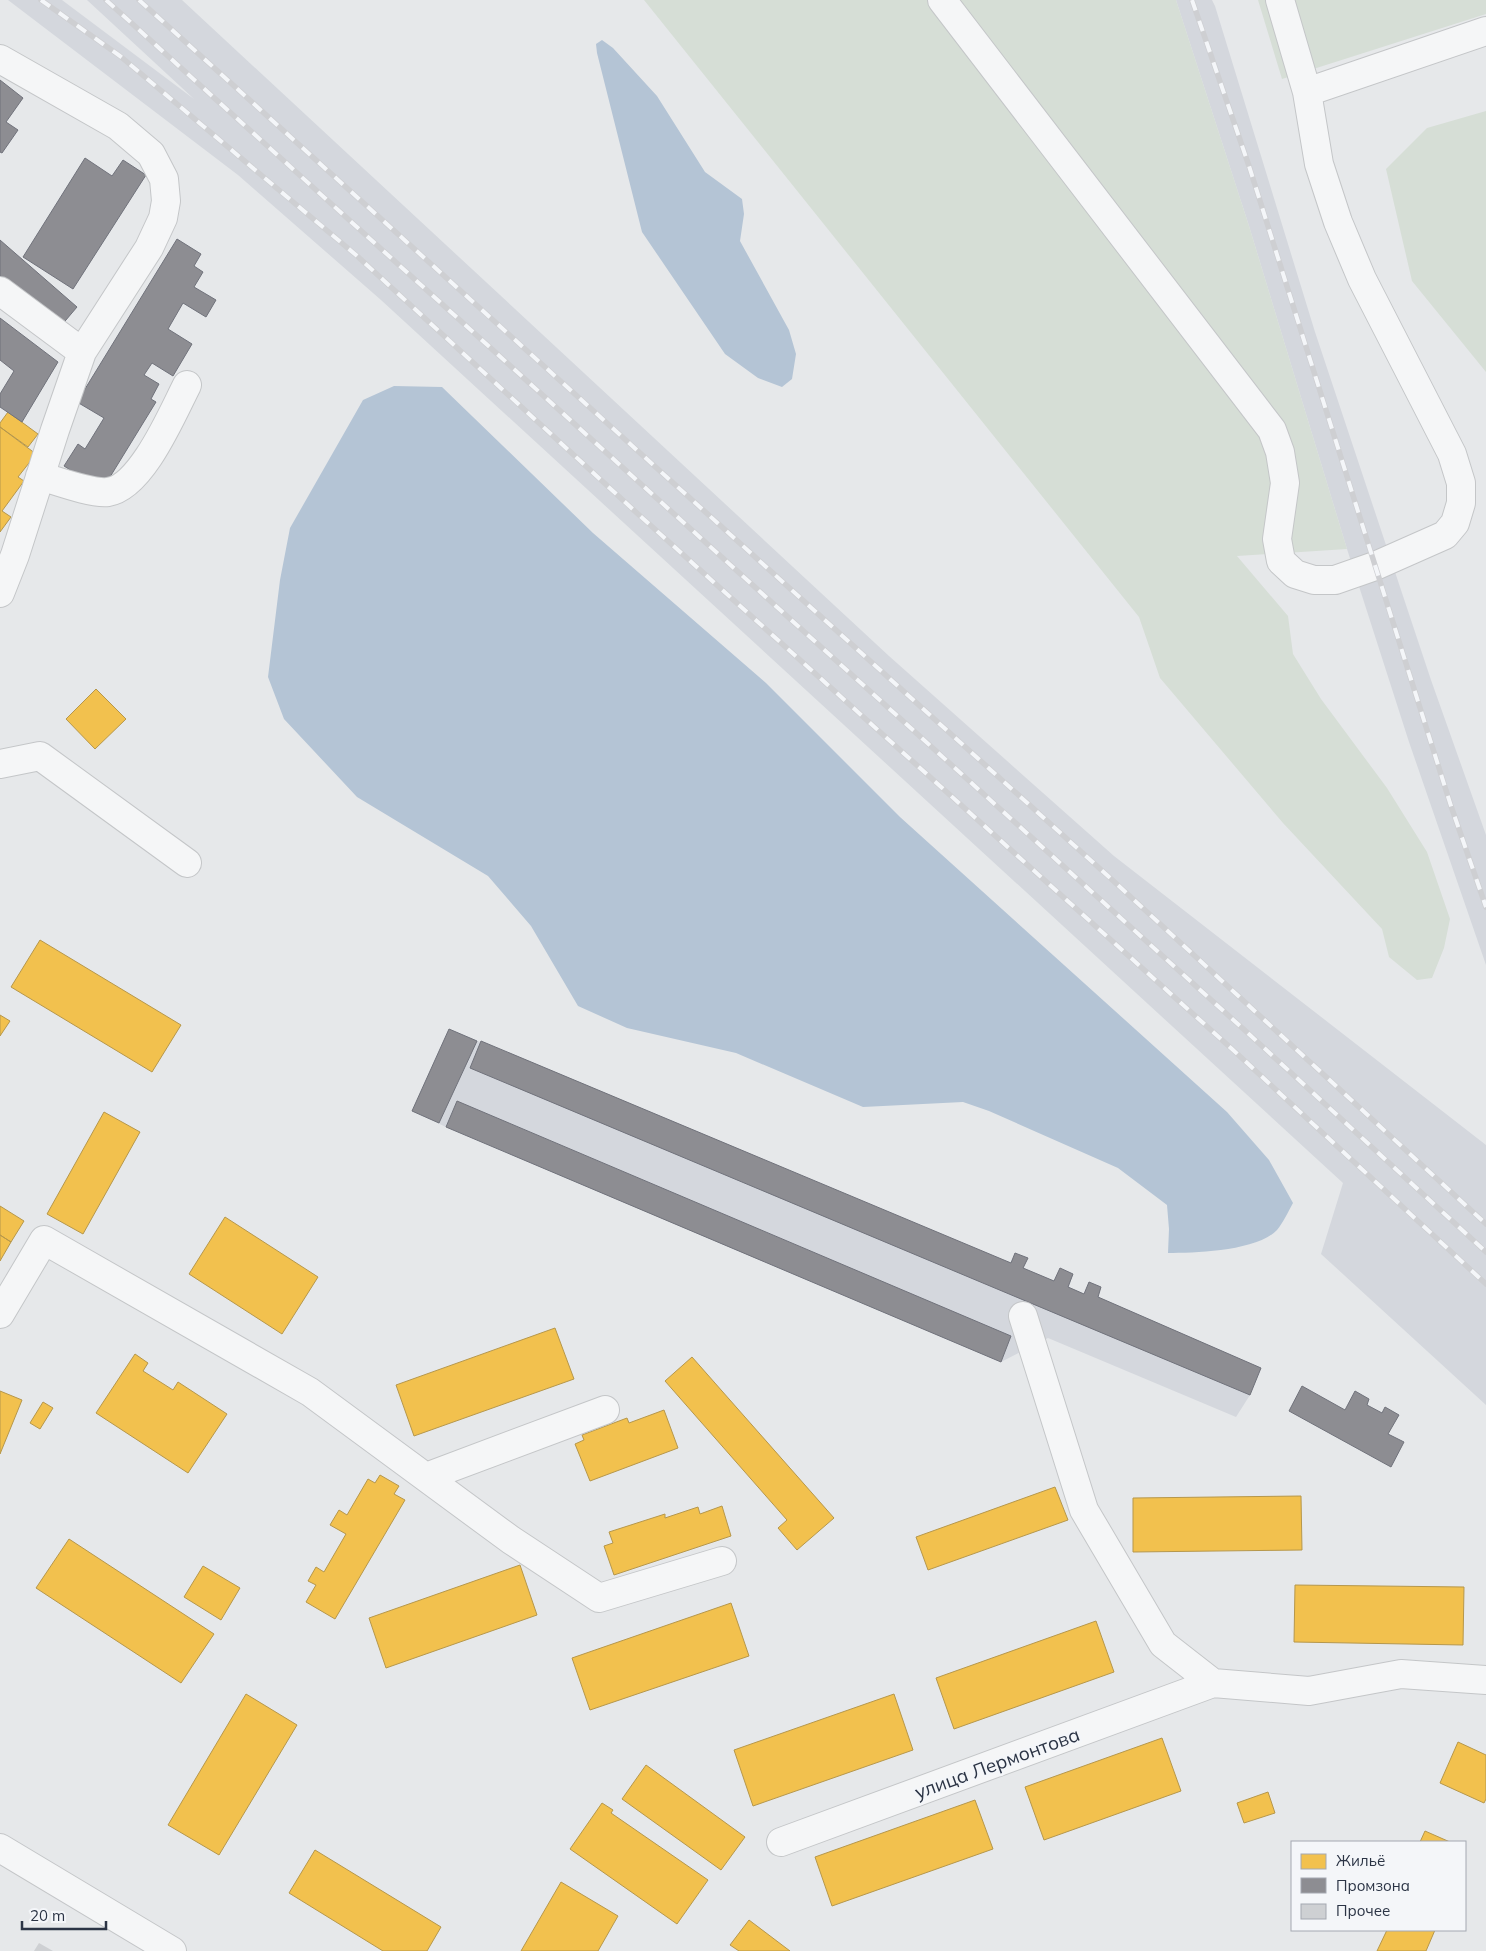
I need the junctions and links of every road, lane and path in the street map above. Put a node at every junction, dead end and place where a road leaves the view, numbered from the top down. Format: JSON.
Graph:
{"nodes":[{"id":1,"x":942,"y":0,"type":"edge"},
{"id":2,"x":1280,"y":0,"type":"edge"},
{"id":3,"x":1486,"y":31,"type":"edge"},
{"id":4,"x":0,"y":59,"type":"edge"},
{"id":5,"x":1307,"y":92,"type":"junction"},
{"id":6,"x":0,"y":291,"type":"edge"},
{"id":7,"x":82,"y":352,"type":"junction"},
{"id":8,"x":188,"y":385,"type":"dead end"},
{"id":9,"x":40,"y":476,"type":"junction"},
{"id":10,"x":0,"y":593,"type":"edge"},
{"id":11,"x":0,"y":764,"type":"edge"},
{"id":12,"x":187,"y":863,"type":"dead end"},
{"id":13,"x":0,"y":1314,"type":"edge"},
{"id":14,"x":1023,"y":1316,"type":"dead end"},
{"id":15,"x":605,"y":1410,"type":"dead end"},
{"id":16,"x":426,"y":1477,"type":"junction"},
{"id":17,"x":722,"y":1561,"type":"dead end"},
{"id":18,"x":1486,"y":1680,"type":"edge"},
{"id":19,"x":1214,"y":1683,"type":"junction"},
{"id":20,"x":781,"y":1842,"type":"dead end"},
{"id":21,"x":0,"y":1848,"type":"edge"},
{"id":22,"x":172,"y":1951,"type":"edge"}],
"edges":[{"from":1,"to":5,"type":"street"},
{"from":2,"to":5,"type":"street"},
{"from":3,"to":5,"type":"street"},
{"from":4,"to":7,"type":"street"},
{"from":6,"to":7,"type":"street"},
{"from":7,"to":9,"type":"street"},
{"from":8,"to":9,"type":"street"},
{"from":9,"to":10,"type":"street"},
{"from":11,"to":12,"type":"street"},
{"from":13,"to":16,"type":"street"},
{"from":14,"to":19,"type":"street"},
{"from":15,"to":16,"type":"street"},
{"from":16,"to":17,"type":"street"},
{"from":18,"to":19,"type":"street"},
{"from":19,"to":20,"type":"street","name":"улица Лермонтова"},
{"from":21,"to":22,"type":"street"}]}
